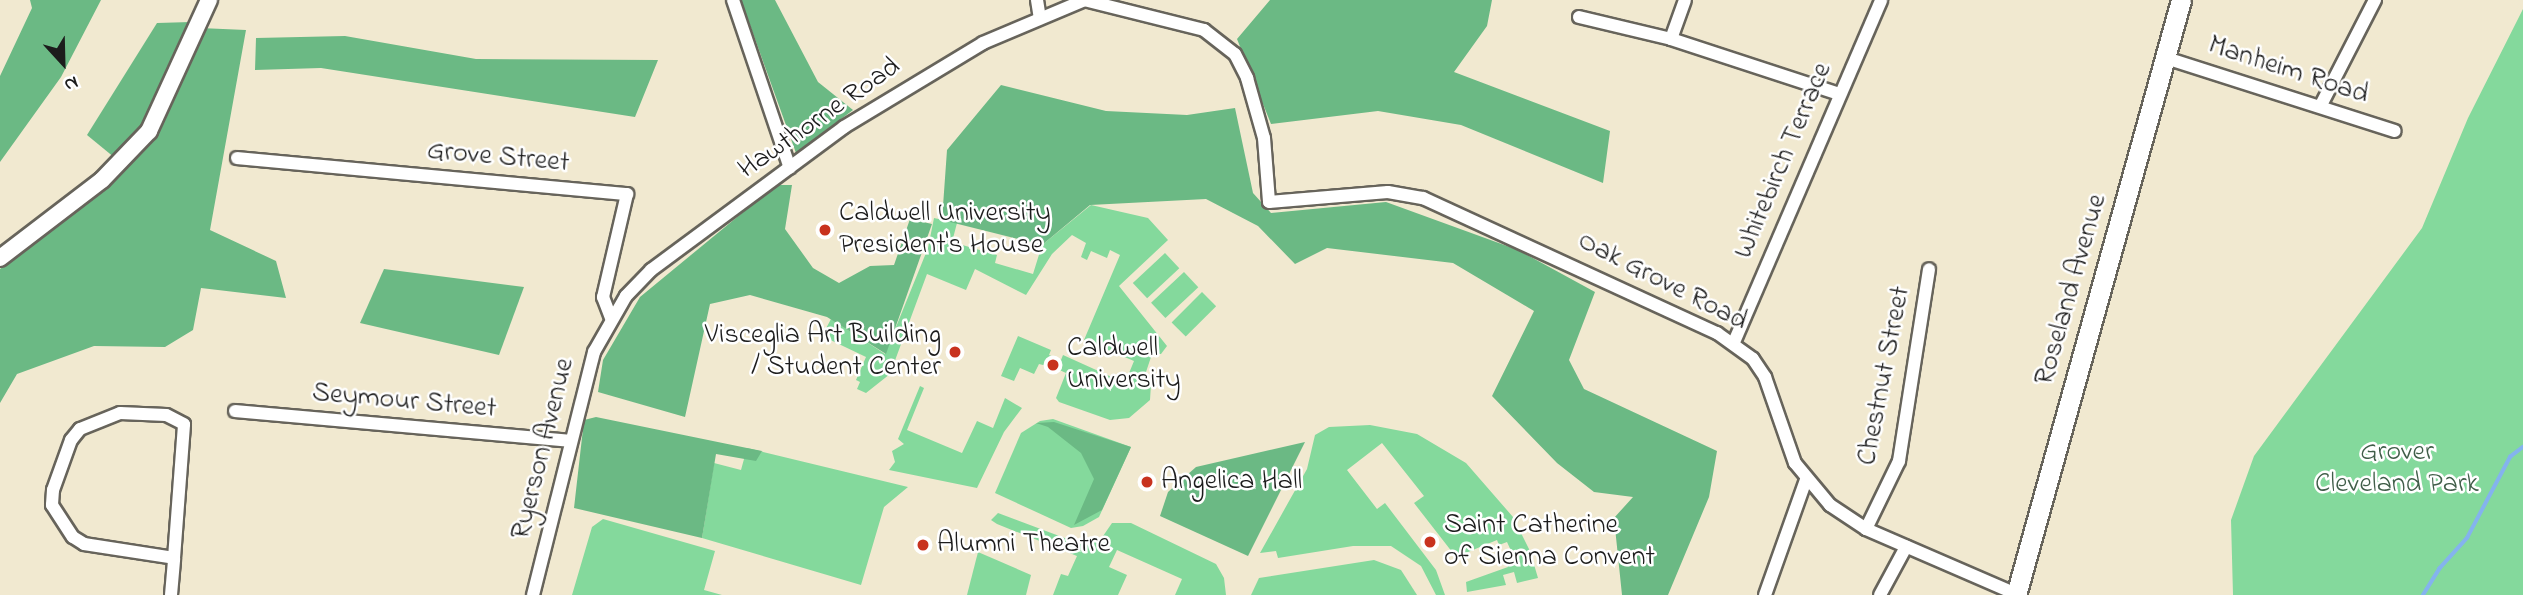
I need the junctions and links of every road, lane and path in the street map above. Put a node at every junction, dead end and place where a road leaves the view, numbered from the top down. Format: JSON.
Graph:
{"nodes":[{"id":1,"x":209,"y":0,"type":"edge"},
{"id":2,"x":733,"y":0,"type":"edge"},
{"id":3,"x":1037,"y":0,"type":"edge"},
{"id":4,"x":1084,"y":0,"type":"edge"},
{"id":5,"x":1685,"y":0,"type":"edge"},
{"id":6,"x":1881,"y":0,"type":"edge"},
{"id":7,"x":2181,"y":0,"type":"edge"},
{"id":8,"x":2375,"y":0,"type":"edge"},
{"id":9,"x":1579,"y":17,"type":"dead end"},
{"id":10,"x":1040,"y":18,"type":"junction"},
{"id":11,"x":1671,"y":39,"type":"junction"},
{"id":12,"x":2166,"y":58,"type":"junction"},
{"id":13,"x":1839,"y":94,"type":"junction"},
{"id":14,"x":2321,"y":105,"type":"junction"},
{"id":15,"x":2395,"y":131,"type":"dead end"},
{"id":16,"x":237,"y":158,"type":"dead end"},
{"id":17,"x":790,"y":168,"type":"junction"},
{"id":18,"x":0,"y":258,"type":"edge"},
{"id":19,"x":1929,"y":269,"type":"dead end"},
{"id":20,"x":611,"y":318,"type":"junction"},
{"id":21,"x":1734,"y":342,"type":"junction"},
{"id":22,"x":235,"y":411,"type":"dead end"},
{"id":23,"x":569,"y":441,"type":"junction"},
{"id":24,"x":1806,"y":480,"type":"junction"},
{"id":25,"x":1866,"y":529,"type":"junction"},
{"id":26,"x":1906,"y":547,"type":"junction"},
{"id":27,"x":174,"y":558,"type":"junction"},
{"id":28,"x":171,"y":595,"type":"edge"},
{"id":29,"x":533,"y":595,"type":"edge"},
{"id":30,"x":1765,"y":595,"type":"edge"},
{"id":31,"x":1880,"y":595,"type":"edge"},
{"id":32,"x":2016,"y":595,"type":"edge"}],
"edges":[{"from":1,"to":18,"type":"street"},
{"from":2,"to":17,"type":"street"},
{"from":3,"to":10,"type":"street"},
{"from":4,"to":10,"type":"street","name":"Hawthorne Road"},
{"from":4,"to":21,"type":"street","name":"Oak Grove Road"},
{"from":5,"to":11,"type":"street"},
{"from":6,"to":13,"type":"street","name":"Whitebirch Terrace"},
{"from":7,"to":12,"type":"main road","name":"Roseland Avenue"},
{"from":8,"to":14,"type":"street"},
{"from":9,"to":11,"type":"street"},
{"from":10,"to":17,"type":"street","name":"Hawthorne Road"},
{"from":11,"to":13,"type":"street"},
{"from":12,"to":14,"type":"street","name":"Manheim Road"},
{"from":12,"to":32,"type":"main road","name":"Roseland Avenue"},
{"from":13,"to":21,"type":"street","name":"Whitebirch Terrace"},
{"from":14,"to":15,"type":"street","name":"Manheim Road"},
{"from":16,"to":20,"type":"street","name":"Grove Street"},
{"from":17,"to":20,"type":"street","name":"Hawthorne Road"},
{"from":19,"to":25,"type":"street","name":"Chestnut Street"},
{"from":20,"to":23,"type":"street","name":"Ryerson Avenue"},
{"from":21,"to":24,"type":"street","name":"Oak Grove Road"},
{"from":22,"to":23,"type":"street","name":"Seymour Street"},
{"from":23,"to":29,"type":"street","name":"Ryerson Avenue"},
{"from":24,"to":25,"type":"street","name":"Oak Grove Road"},
{"from":24,"to":30,"type":"street"},
{"from":25,"to":26,"type":"street","name":"Oak Grove Road"},
{"from":26,"to":31,"type":"street"},
{"from":26,"to":32,"type":"street","name":"Oak Grove Road"},
{"from":27,"to":27,"type":"street"},
{"from":27,"to":28,"type":"street"}]}
